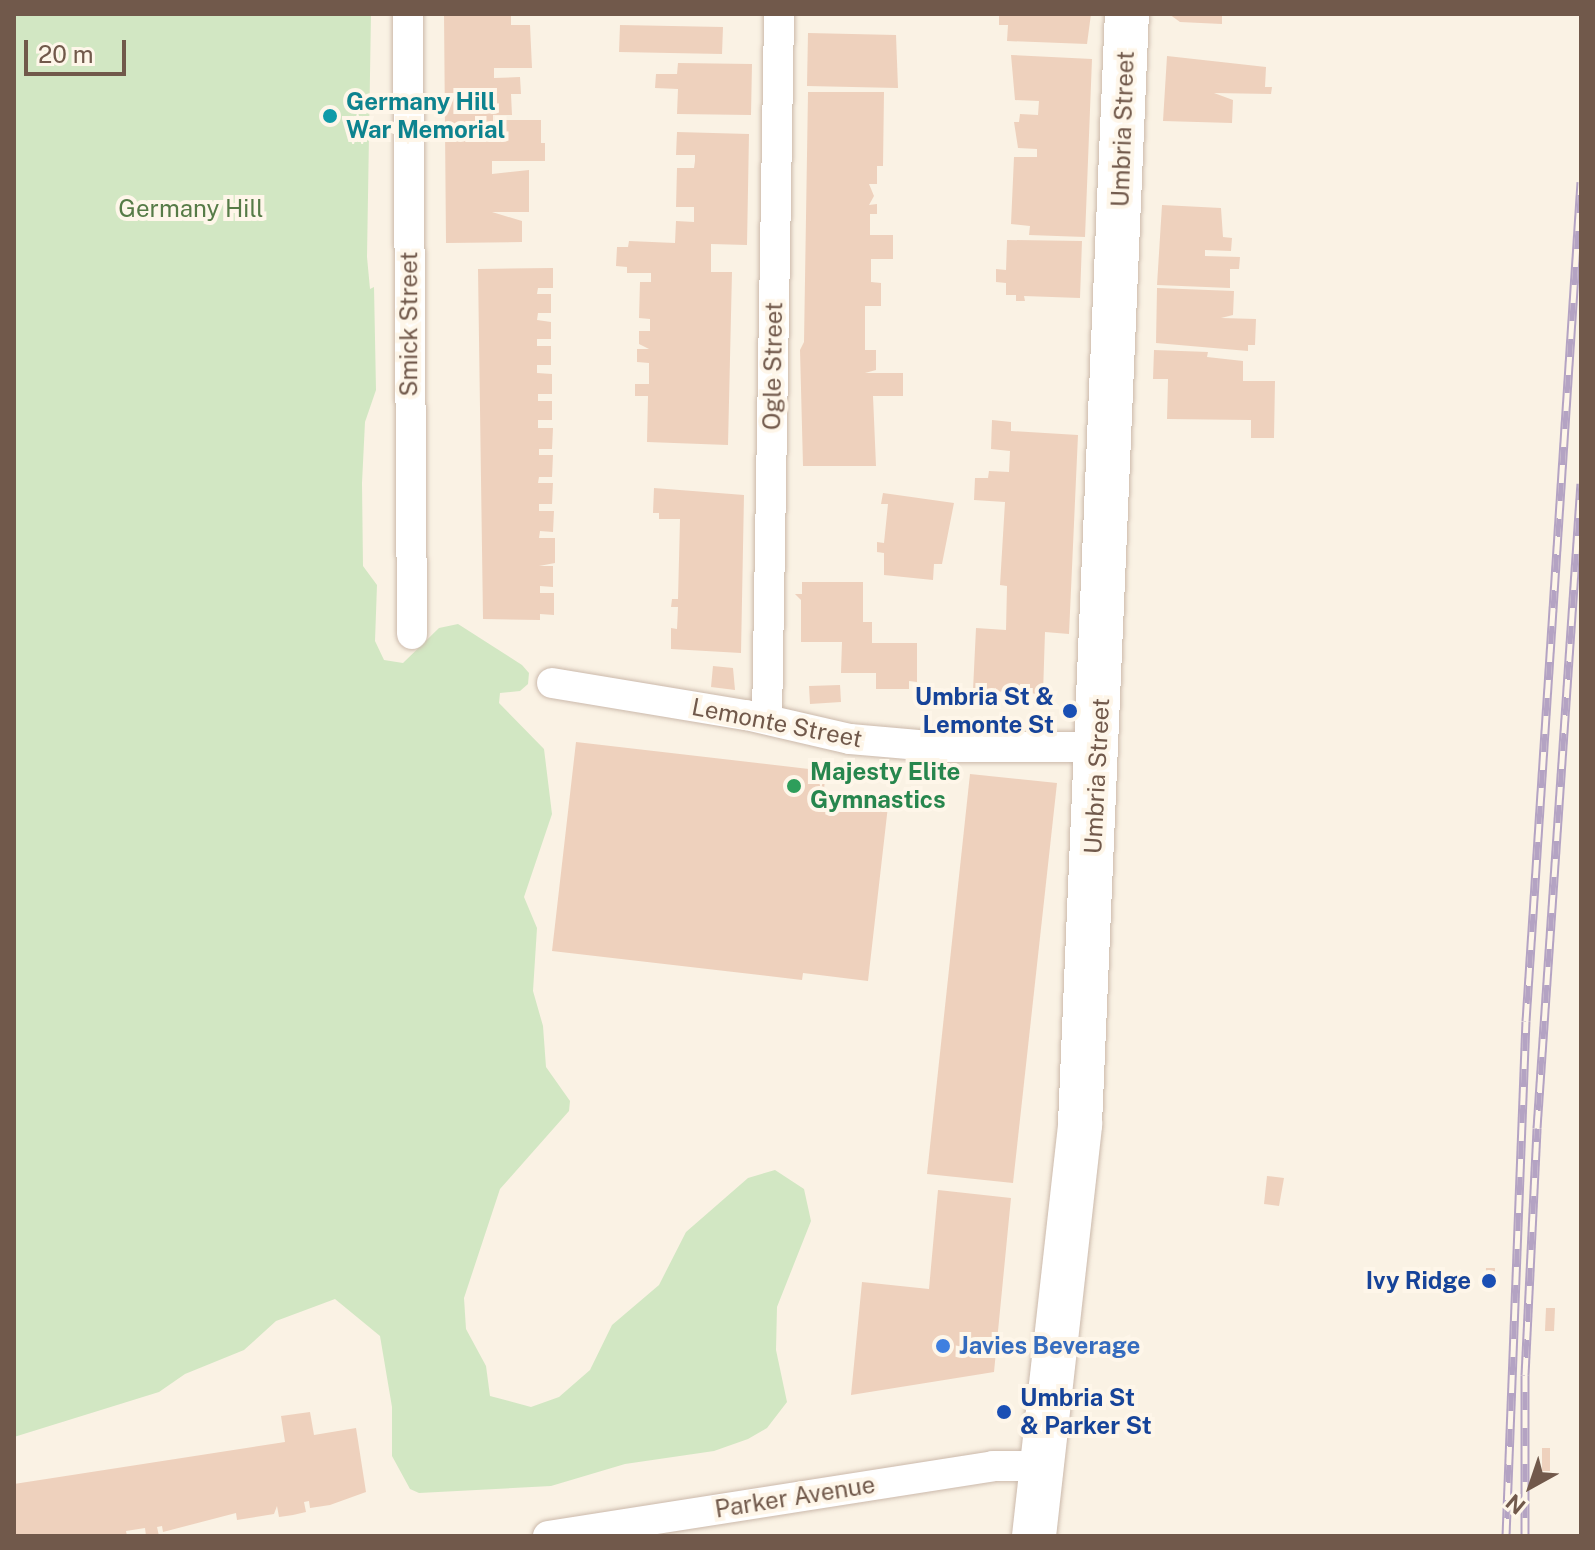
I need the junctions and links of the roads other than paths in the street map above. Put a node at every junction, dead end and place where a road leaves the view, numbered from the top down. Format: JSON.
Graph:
{"nodes":[{"id":1,"x":408,"y":14,"type":"edge"},
{"id":2,"x":779,"y":14,"type":"edge"},
{"id":3,"x":1127,"y":14,"type":"edge"},
{"id":4,"x":412,"y":634,"type":"dead end"},
{"id":5,"x":552,"y":683,"type":"dead end"},
{"id":6,"x":767,"y":719,"type":"junction"},
{"id":7,"x":1100,"y":747,"type":"junction"},
{"id":8,"x":1042,"y":1466,"type":"junction"},
{"id":9,"x":548,"y":1536,"type":"edge"},
{"id":10,"x":1034,"y":1536,"type":"edge"}],
"edges":[{"from":1,"to":4,"type":"street","name":"Smick Street"},
{"from":2,"to":6,"type":"street","name":"Ogle Street"},
{"from":3,"to":7,"type":"main road","name":"Umbria Street"},
{"from":5,"to":6,"type":"street","name":"Lemonte Street"},
{"from":6,"to":7,"type":"street","name":"Lemonte Street"},
{"from":7,"to":8,"type":"main road","name":"Umbria Street"},
{"from":8,"to":9,"type":"street","name":"Parker Avenue"},
{"from":8,"to":10,"type":"main road","name":"Umbria Street"}]}
